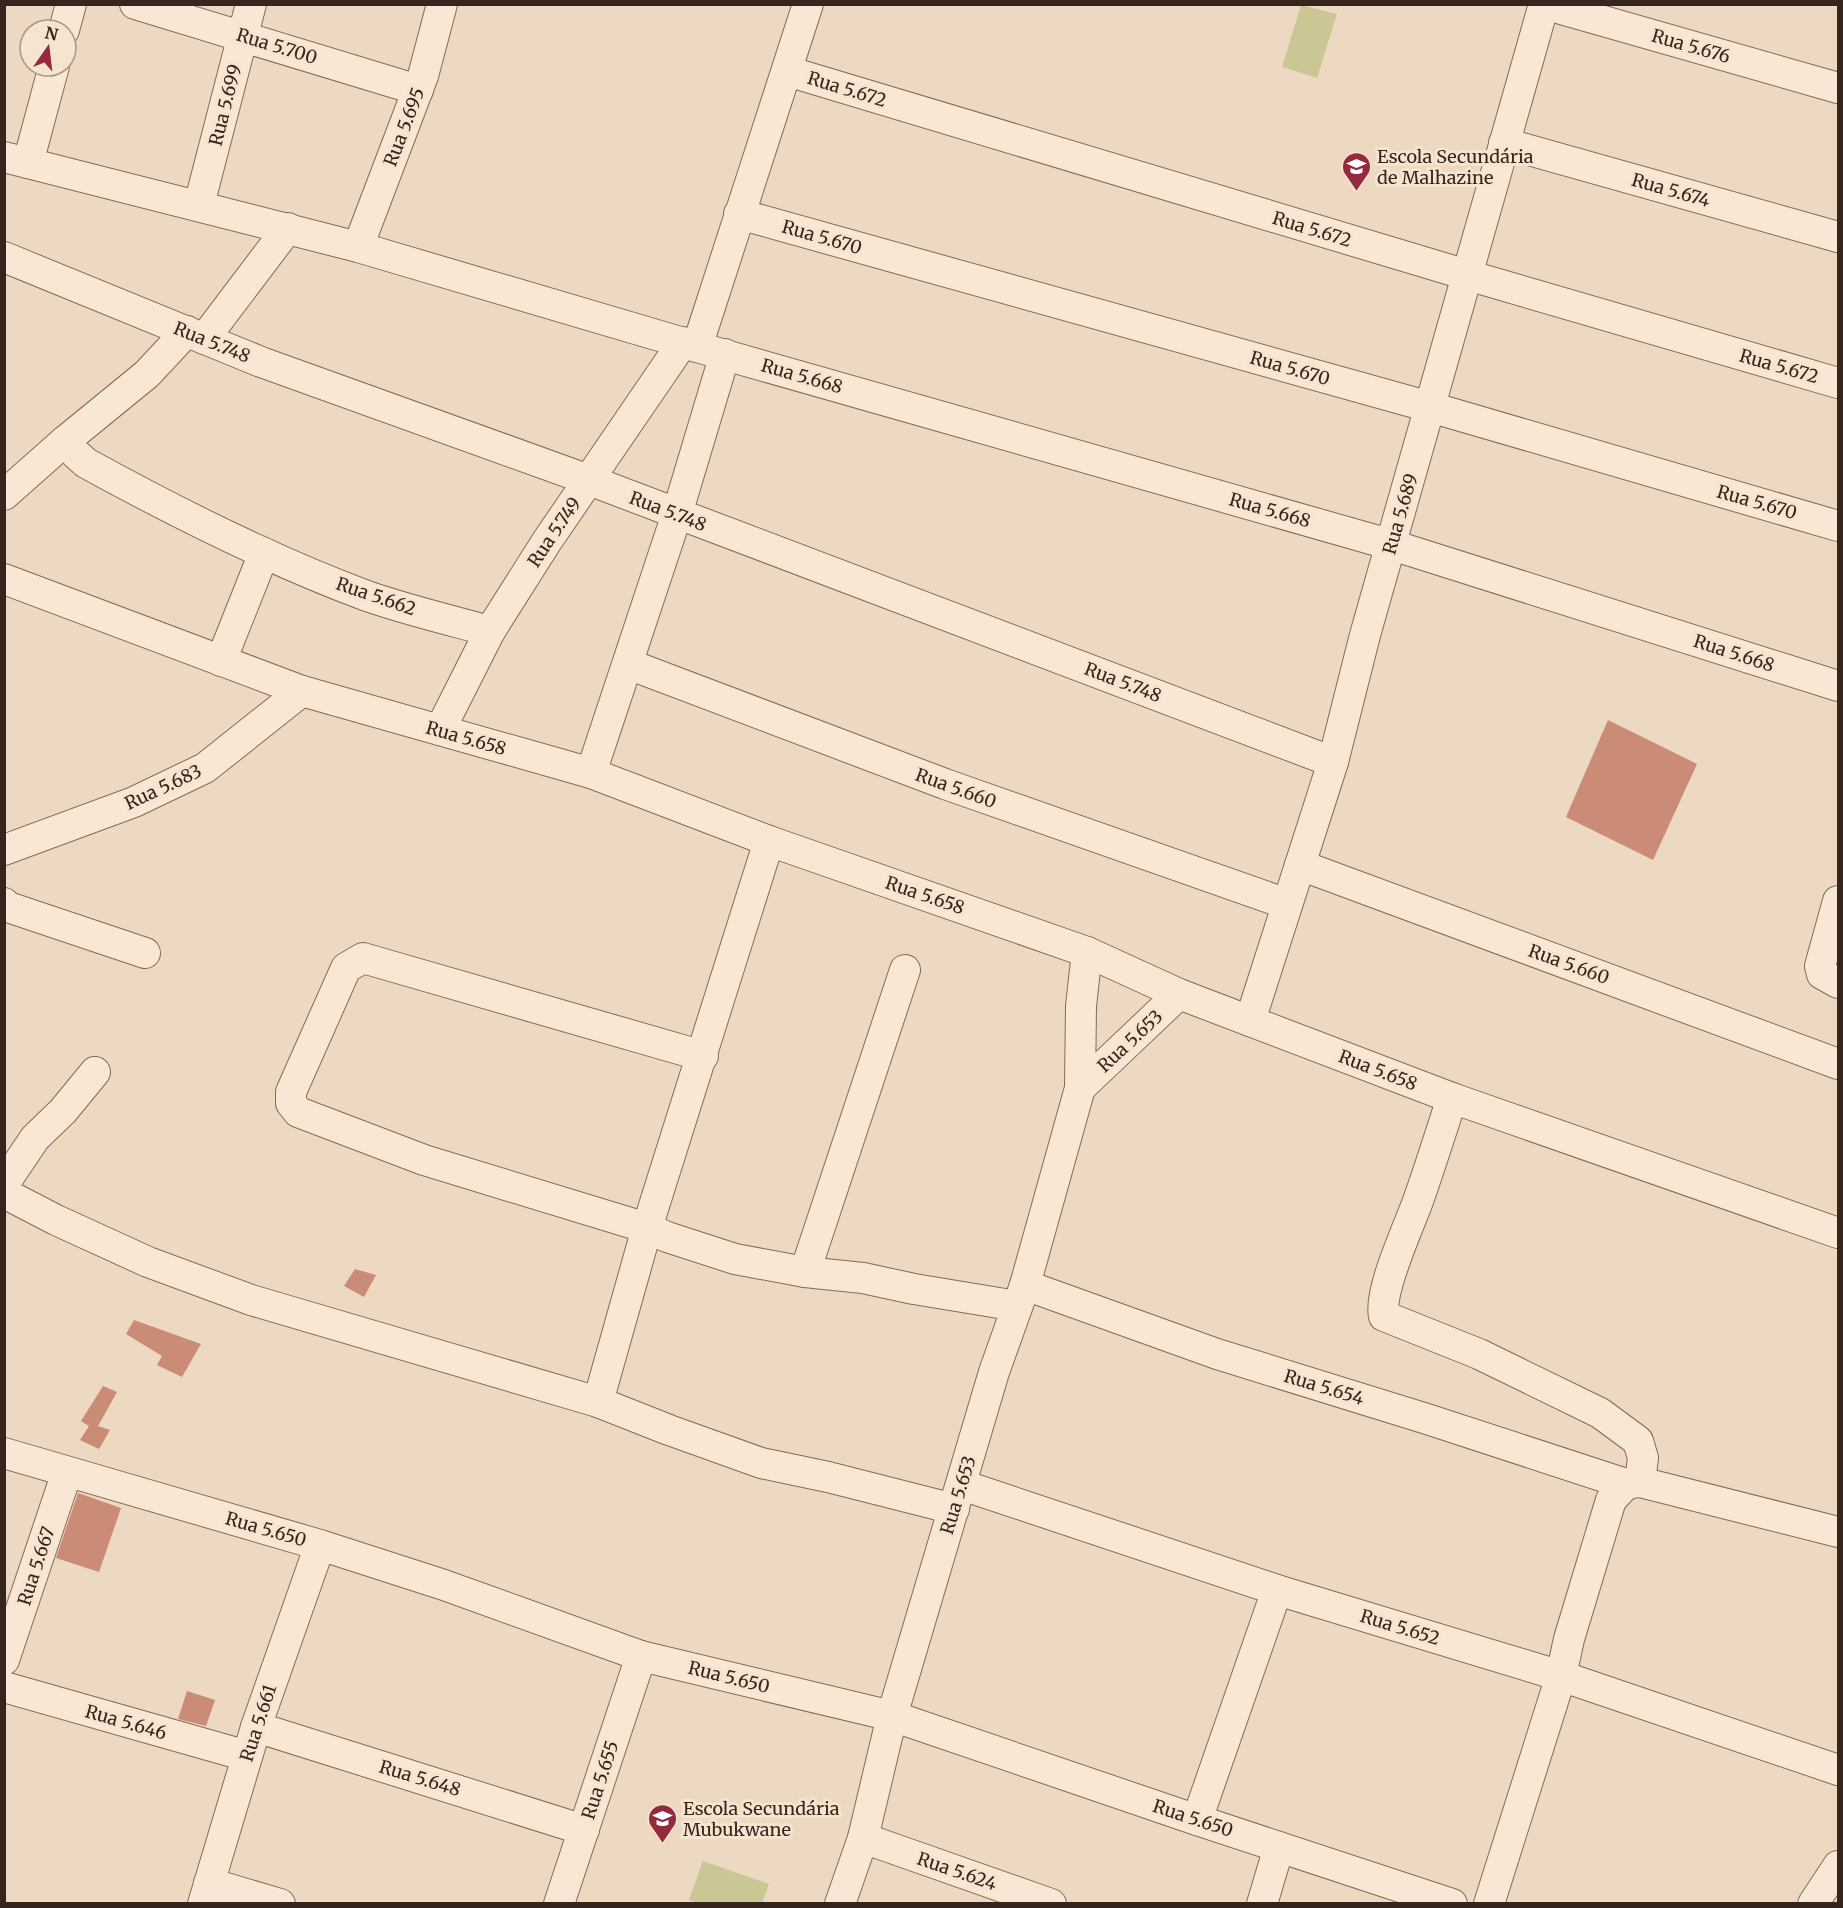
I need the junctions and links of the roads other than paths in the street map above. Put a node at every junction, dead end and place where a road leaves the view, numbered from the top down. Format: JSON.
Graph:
{"nodes":[{"id":1,"x":135,"y":4,"type":"edge"},
{"id":2,"x":251,"y":4,"type":"edge"},
{"id":3,"x":442,"y":4,"type":"edge"},
{"id":4,"x":808,"y":4,"type":"edge"},
{"id":5,"x":1544,"y":4,"type":"edge"},
{"id":6,"x":243,"y":36,"type":"junction"},
{"id":7,"x":787,"y":71,"type":"junction"},
{"id":8,"x":49,"y":78,"type":"edge"},
{"id":9,"x":1839,"y":88,"type":"edge"},
{"id":10,"x":418,"y":90,"type":"junction"},
{"id":11,"x":1504,"y":143,"type":"junction"},
{"id":12,"x":16,"y":160,"type":"edge"},
{"id":13,"x":199,"y":205,"type":"junction"},
{"id":14,"x":739,"y":214,"type":"junction"},
{"id":15,"x":288,"y":228,"type":"junction"},
{"id":16,"x":1839,"y":237,"type":"edge"},
{"id":17,"x":358,"y":247,"type":"junction"},
{"id":18,"x":4,"y":257,"type":"edge"},
{"id":19,"x":1467,"y":275,"type":"junction"},
{"id":20,"x":196,"y":335,"type":"junction"},
{"id":21,"x":690,"y":344,"type":"junction"},
{"id":22,"x":725,"y":354,"type":"junction"},
{"id":23,"x":1839,"y":384,"type":"edge"},
{"id":24,"x":1430,"y":407,"type":"junction"},
{"id":25,"x":65,"y":441,"type":"junction"},
{"id":26,"x":588,"y":480,"type":"junction"},
{"id":27,"x":4,"y":495,"type":"edge"},
{"id":28,"x":677,"y":514,"type":"junction"},
{"id":29,"x":1839,"y":526,"type":"edge"},
{"id":30,"x":1392,"y":545,"type":"junction"},
{"id":31,"x":264,"y":553,"type":"junction"},
{"id":32,"x":4,"y":579,"type":"edge"},
{"id":33,"x":490,"y":632,"type":"junction"},
{"id":34,"x":221,"y":661,"type":"junction"},
{"id":35,"x":628,"y":664,"type":"junction"},
{"id":36,"x":1839,"y":686,"type":"edge"},
{"id":37,"x":302,"y":691,"type":"junction"},
{"id":38,"x":440,"y":730,"type":"junction"},
{"id":39,"x":1333,"y":762,"type":"junction"},
{"id":40,"x":591,"y":773,"type":"junction"},
{"id":41,"x":769,"y":841,"type":"junction"},
{"id":42,"x":4,"y":850,"type":"edge"},
{"id":43,"x":1300,"y":865,"type":"junction"},
{"id":44,"x":1839,"y":901,"type":"edge"},
{"id":45,"x":1287,"y":904,"type":"junction"},
{"id":46,"x":6,"y":908,"type":"edge"},
{"id":47,"x":1087,"y":952,"type":"junction"},
{"id":48,"x":145,"y":953,"type":"dead end"},
{"id":49,"x":905,"y":970,"type":"dead end"},
{"id":50,"x":1834,"y":981,"type":"edge"},
{"id":51,"x":1179,"y":994,"type":"junction"},
{"id":52,"x":1250,"y":1021,"type":"junction"},
{"id":53,"x":703,"y":1056,"type":"junction"},
{"id":54,"x":1839,"y":1064,"type":"edge"},
{"id":55,"x":95,"y":1072,"type":"dead end"},
{"id":56,"x":1080,"y":1088,"type":"junction"},
{"id":57,"x":1452,"y":1098,"type":"junction"},
{"id":58,"x":4,"y":1184,"type":"edge"},
{"id":59,"x":4,"y":1193,"type":"edge"},
{"id":60,"x":647,"y":1228,"type":"junction"},
{"id":61,"x":1839,"y":1233,"type":"edge"},
{"id":62,"x":806,"y":1272,"type":"junction"},
{"id":63,"x":1021,"y":1296,"type":"junction"},
{"id":64,"x":598,"y":1402,"type":"junction"},
{"id":65,"x":4,"y":1453,"type":"edge"},
{"id":66,"x":67,"y":1472,"type":"junction"},
{"id":67,"x":1626,"y":1489,"type":"junction"},
{"id":68,"x":958,"y":1497,"type":"junction"},
{"id":69,"x":1839,"y":1532,"type":"edge"},
{"id":70,"x":320,"y":1545,"type":"junction"},
{"id":71,"x":1277,"y":1590,"type":"junction"},
{"id":72,"x":5,"y":1656,"type":"edge"},
{"id":73,"x":641,"y":1656,"type":"junction"},
{"id":74,"x":1561,"y":1676,"type":"junction"},
{"id":75,"x":4,"y":1687,"type":"edge"},
{"id":76,"x":892,"y":1716,"type":"junction"},
{"id":77,"x":256,"y":1727,"type":"junction"},
{"id":78,"x":248,"y":1756,"type":"junction"},
{"id":79,"x":1839,"y":1770,"type":"edge"},
{"id":80,"x":1197,"y":1820,"type":"junction"},
{"id":81,"x":584,"y":1830,"type":"junction"},
{"id":82,"x":863,"y":1838,"type":"junction"},
{"id":83,"x":1279,"y":1847,"type":"junction"},
{"id":84,"x":1839,"y":1866,"type":"edge"},
{"id":85,"x":206,"y":1893,"type":"edge"},
{"id":86,"x":280,"y":1904,"type":"edge"},
{"id":87,"x":559,"y":1904,"type":"edge"},
{"id":88,"x":840,"y":1904,"type":"edge"},
{"id":89,"x":1051,"y":1904,"type":"edge"},
{"id":90,"x":1262,"y":1904,"type":"edge"},
{"id":91,"x":1452,"y":1904,"type":"edge"},
{"id":92,"x":1489,"y":1904,"type":"edge"},
{"id":93,"x":1814,"y":1904,"type":"edge"}],
"edges":[{"from":1,"to":6,"type":"street","name":"Rua 5.700"},
{"from":2,"to":6,"type":"street","name":"Rua 5.699"},
{"from":3,"to":10,"type":"street","name":"Rua 5.695"},
{"from":4,"to":7,"type":"street","name":"Rua 5.749"},
{"from":5,"to":9,"type":"street","name":"Rua 5.676"},
{"from":5,"to":11,"type":"street","name":"Rua 5.689"},
{"from":6,"to":10,"type":"street","name":"Rua 5.700"},
{"from":6,"to":13,"type":"street","name":"Rua 5.699"},
{"from":7,"to":14,"type":"street","name":"Rua 5.749"},
{"from":7,"to":19,"type":"street","name":"Rua 5.672"},
{"from":8,"to":12,"type":"street"},
{"from":10,"to":17,"type":"street","name":"Rua 5.695"},
{"from":11,"to":16,"type":"street","name":"Rua 5.674"},
{"from":11,"to":19,"type":"street","name":"Rua 5.689"},
{"from":12,"to":13,"type":"street"},
{"from":13,"to":15,"type":"street"},
{"from":14,"to":21,"type":"street","name":"Rua 5.749"},
{"from":14,"to":24,"type":"street","name":"Rua 5.670"},
{"from":15,"to":17,"type":"street"},
{"from":15,"to":20,"type":"street"},
{"from":17,"to":21,"type":"street"},
{"from":18,"to":20,"type":"street","name":"Rua 5.748"},
{"from":19,"to":23,"type":"street","name":"Rua 5.672"},
{"from":19,"to":24,"type":"street","name":"Rua 5.689"},
{"from":20,"to":25,"type":"street"},
{"from":20,"to":26,"type":"street","name":"Rua 5.748"},
{"from":21,"to":22,"type":"street","name":"Rua 5.668"},
{"from":21,"to":26,"type":"street","name":"Rua 5.749"},
{"from":22,"to":28,"type":"street"},
{"from":22,"to":30,"type":"street","name":"Rua 5.668"},
{"from":24,"to":29,"type":"street","name":"Rua 5.670"},
{"from":24,"to":30,"type":"street","name":"Rua 5.689"},
{"from":25,"to":27,"type":"street"},
{"from":25,"to":31,"type":"street","name":"Rua 5.662"},
{"from":26,"to":28,"type":"street","name":"Rua 5.748"},
{"from":26,"to":33,"type":"street","name":"Rua 5.749"},
{"from":28,"to":35,"type":"street"},
{"from":28,"to":39,"type":"street","name":"Rua 5.748"},
{"from":30,"to":36,"type":"street","name":"Rua 5.668"},
{"from":30,"to":39,"type":"street","name":"Rua 5.689"},
{"from":31,"to":33,"type":"street","name":"Rua 5.662"},
{"from":31,"to":34,"type":"street"},
{"from":32,"to":34,"type":"street","name":"Rua 5.658"},
{"from":33,"to":38,"type":"street","name":"Rua 5.749"},
{"from":34,"to":37,"type":"street","name":"Rua 5.658"},
{"from":35,"to":40,"type":"street"},
{"from":35,"to":45,"type":"street","name":"Rua 5.660"},
{"from":37,"to":38,"type":"street","name":"Rua 5.658"},
{"from":37,"to":42,"type":"street","name":"Rua 5.683"},
{"from":38,"to":40,"type":"street","name":"Rua 5.658"},
{"from":39,"to":43,"type":"street","name":"Rua 5.689"},
{"from":40,"to":41,"type":"street","name":"Rua 5.658"},
{"from":41,"to":47,"type":"street","name":"Rua 5.658"},
{"from":41,"to":53,"type":"street"},
{"from":43,"to":45,"type":"street","name":"Rua 5.689"},
{"from":43,"to":54,"type":"street","name":"Rua 5.660"},
{"from":44,"to":50,"type":"street"},
{"from":45,"to":52,"type":"street","name":"Rua 5.689"},
{"from":46,"to":48,"type":"street"},
{"from":47,"to":51,"type":"street","name":"Rua 5.658"},
{"from":47,"to":56,"type":"street","name":"Rua 5.653"},
{"from":49,"to":62,"type":"street"},
{"from":51,"to":52,"type":"street","name":"Rua 5.658"},
{"from":51,"to":56,"type":"street","name":"Rua 5.653"},
{"from":52,"to":57,"type":"street","name":"Rua 5.658"},
{"from":53,"to":60,"type":"street"},
{"from":53,"to":60,"type":"street","name":"Rua 5.654"},
{"from":55,"to":58,"type":"street"},
{"from":56,"to":63,"type":"street","name":"Rua 5.653"},
{"from":57,"to":61,"type":"street","name":"Rua 5.658"},
{"from":57,"to":67,"type":"street"},
{"from":59,"to":64,"type":"street","name":"Rua 5.652"},
{"from":60,"to":62,"type":"street","name":"Rua 5.654"},
{"from":60,"to":64,"type":"street"},
{"from":62,"to":63,"type":"street","name":"Rua 5.654"},
{"from":63,"to":67,"type":"street","name":"Rua 5.654"},
{"from":63,"to":68,"type":"street","name":"Rua 5.653"},
{"from":64,"to":68,"type":"street","name":"Rua 5.652"},
{"from":65,"to":66,"type":"street","name":"Rua 5.650"},
{"from":66,"to":70,"type":"street","name":"Rua 5.650"},
{"from":66,"to":72,"type":"street","name":"Rua 5.667"},
{"from":67,"to":69,"type":"street","name":"Rua 5.654"},
{"from":67,"to":74,"type":"street"},
{"from":68,"to":71,"type":"street","name":"Rua 5.652"},
{"from":68,"to":76,"type":"street","name":"Rua 5.653"},
{"from":70,"to":73,"type":"street","name":"Rua 5.650"},
{"from":70,"to":77,"type":"street","name":"Rua 5.661"},
{"from":71,"to":74,"type":"street","name":"Rua 5.652"},
{"from":71,"to":80,"type":"street"},
{"from":73,"to":76,"type":"street","name":"Rua 5.650"},
{"from":73,"to":81,"type":"street","name":"Rua 5.655"},
{"from":74,"to":79,"type":"street","name":"Rua 5.652"},
{"from":74,"to":92,"type":"street"},
{"from":75,"to":78,"type":"street","name":"Rua 5.646"},
{"from":76,"to":80,"type":"street","name":"Rua 5.650"},
{"from":76,"to":82,"type":"street","name":"Rua 5.653"},
{"from":77,"to":78,"type":"street","name":"Rua 5.661"},
{"from":77,"to":81,"type":"street","name":"Rua 5.648"},
{"from":78,"to":85,"type":"street","name":"Rua 5.661"},
{"from":80,"to":83,"type":"street","name":"Rua 5.650"},
{"from":81,"to":87,"type":"street","name":"Rua 5.655"},
{"from":82,"to":88,"type":"street","name":"Rua 5.653"},
{"from":82,"to":89,"type":"street","name":"Rua 5.624"},
{"from":83,"to":90,"type":"street"},
{"from":83,"to":91,"type":"street","name":"Rua 5.650"},
{"from":84,"to":93,"type":"street"},
{"from":85,"to":86,"type":"street"}]}
